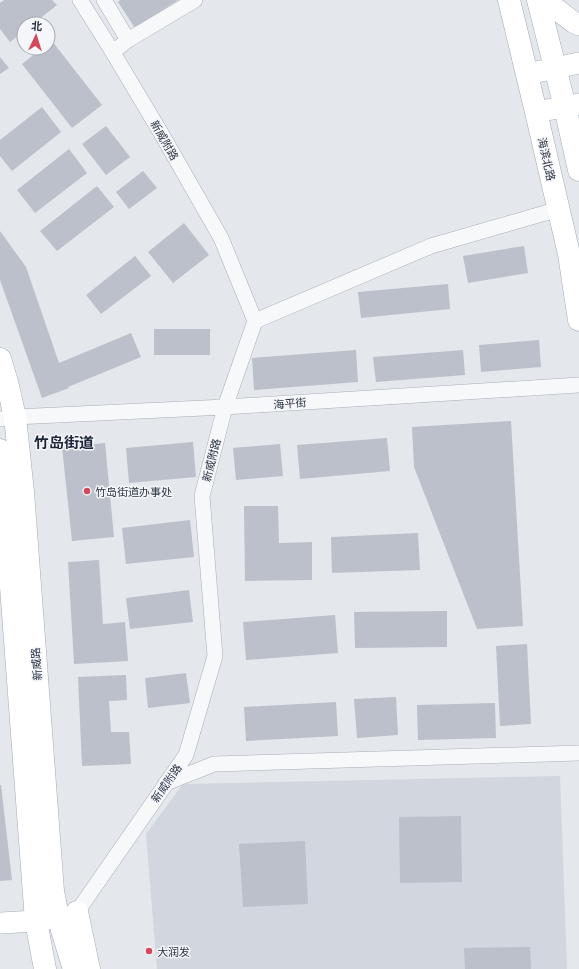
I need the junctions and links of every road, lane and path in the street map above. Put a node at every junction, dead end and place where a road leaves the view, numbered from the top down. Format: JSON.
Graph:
{"nodes":[{"id":1,"x":80,"y":0,"type":"edge"},
{"id":2,"x":104,"y":0,"type":"edge"},
{"id":3,"x":195,"y":0,"type":"edge"},
{"id":4,"x":509,"y":0,"type":"edge"},
{"id":5,"x":538,"y":0,"type":"edge"},
{"id":6,"x":545,"y":0,"type":"edge"},
{"id":7,"x":579,"y":25,"type":"edge"},
{"id":8,"x":128,"y":40,"type":"junction"},
{"id":9,"x":112,"y":52,"type":"junction"},
{"id":10,"x":579,"y":63,"type":"edge"},
{"id":11,"x":555,"y":68,"type":"junction"},
{"id":12,"x":527,"y":74,"type":"junction"},
{"id":13,"x":572,"y":105,"type":"edge"},
{"id":14,"x":536,"y":112,"type":"junction"},
{"id":15,"x":578,"y":163,"type":"edge"},
{"id":16,"x":559,"y":209,"type":"junction"},
{"id":17,"x":579,"y":320,"type":"edge"},
{"id":18,"x":255,"y":321,"type":"junction"},
{"id":19,"x":0,"y":359,"type":"edge"},
{"id":20,"x":579,"y":385,"type":"edge"},
{"id":21,"x":225,"y":407,"type":"junction"},
{"id":22,"x":8,"y":418,"type":"edge"},
{"id":23,"x":0,"y":450,"type":"edge"},
{"id":24,"x":579,"y":753,"type":"edge"},
{"id":25,"x":166,"y":784,"type":"junction"},
{"id":26,"x":67,"y":915,"type":"junction"},
{"id":27,"x":36,"y":921,"type":"junction"},
{"id":28,"x":0,"y":923,"type":"edge"},
{"id":29,"x":45,"y":969,"type":"edge"},
{"id":30,"x":74,"y":969,"type":"edge"},
{"id":31,"x":88,"y":969,"type":"edge"}],
"edges":[{"from":1,"to":9,"type":"street","name":"新威附路"},
{"from":2,"to":8,"type":"street"},
{"from":3,"to":8,"type":"street"},
{"from":4,"to":12,"type":"main road","name":"海滨北路"},
{"from":5,"to":11,"type":"main road"},
{"from":6,"to":7,"type":"main road"},
{"from":8,"to":9,"type":"street"},
{"from":9,"to":18,"type":"street","name":"新威附路"},
{"from":10,"to":11,"type":"main road"},
{"from":11,"to":12,"type":"main road"},
{"from":11,"to":13,"type":"main road"},
{"from":12,"to":14,"type":"main road","name":"海滨北路"},
{"from":13,"to":14,"type":"main road"},
{"from":13,"to":15,"type":"main road"},
{"from":14,"to":16,"type":"main road","name":"海滨北路"},
{"from":16,"to":17,"type":"main road","name":"海滨北路"},
{"from":16,"to":18,"type":"street"},
{"from":18,"to":21,"type":"street","name":"新威附路"},
{"from":19,"to":22,"type":"main road","name":"新威路"},
{"from":20,"to":21,"type":"street","name":"海平街"},
{"from":21,"to":22,"type":"street","name":"海平街"},
{"from":21,"to":25,"type":"street","name":"新威附路"},
{"from":22,"to":26,"type":"main road","name":"新威路"},
{"from":23,"to":27,"type":"main road","name":"新威路"},
{"from":24,"to":25,"type":"street"},
{"from":25,"to":26,"type":"street","name":"新威附路"},
{"from":26,"to":27,"type":"main road"},
{"from":26,"to":30,"type":"main road","name":"新威路"},
{"from":26,"to":31,"type":"main road"},
{"from":27,"to":28,"type":"main road"},
{"from":27,"to":29,"type":"main road","name":"新威路"}]}
